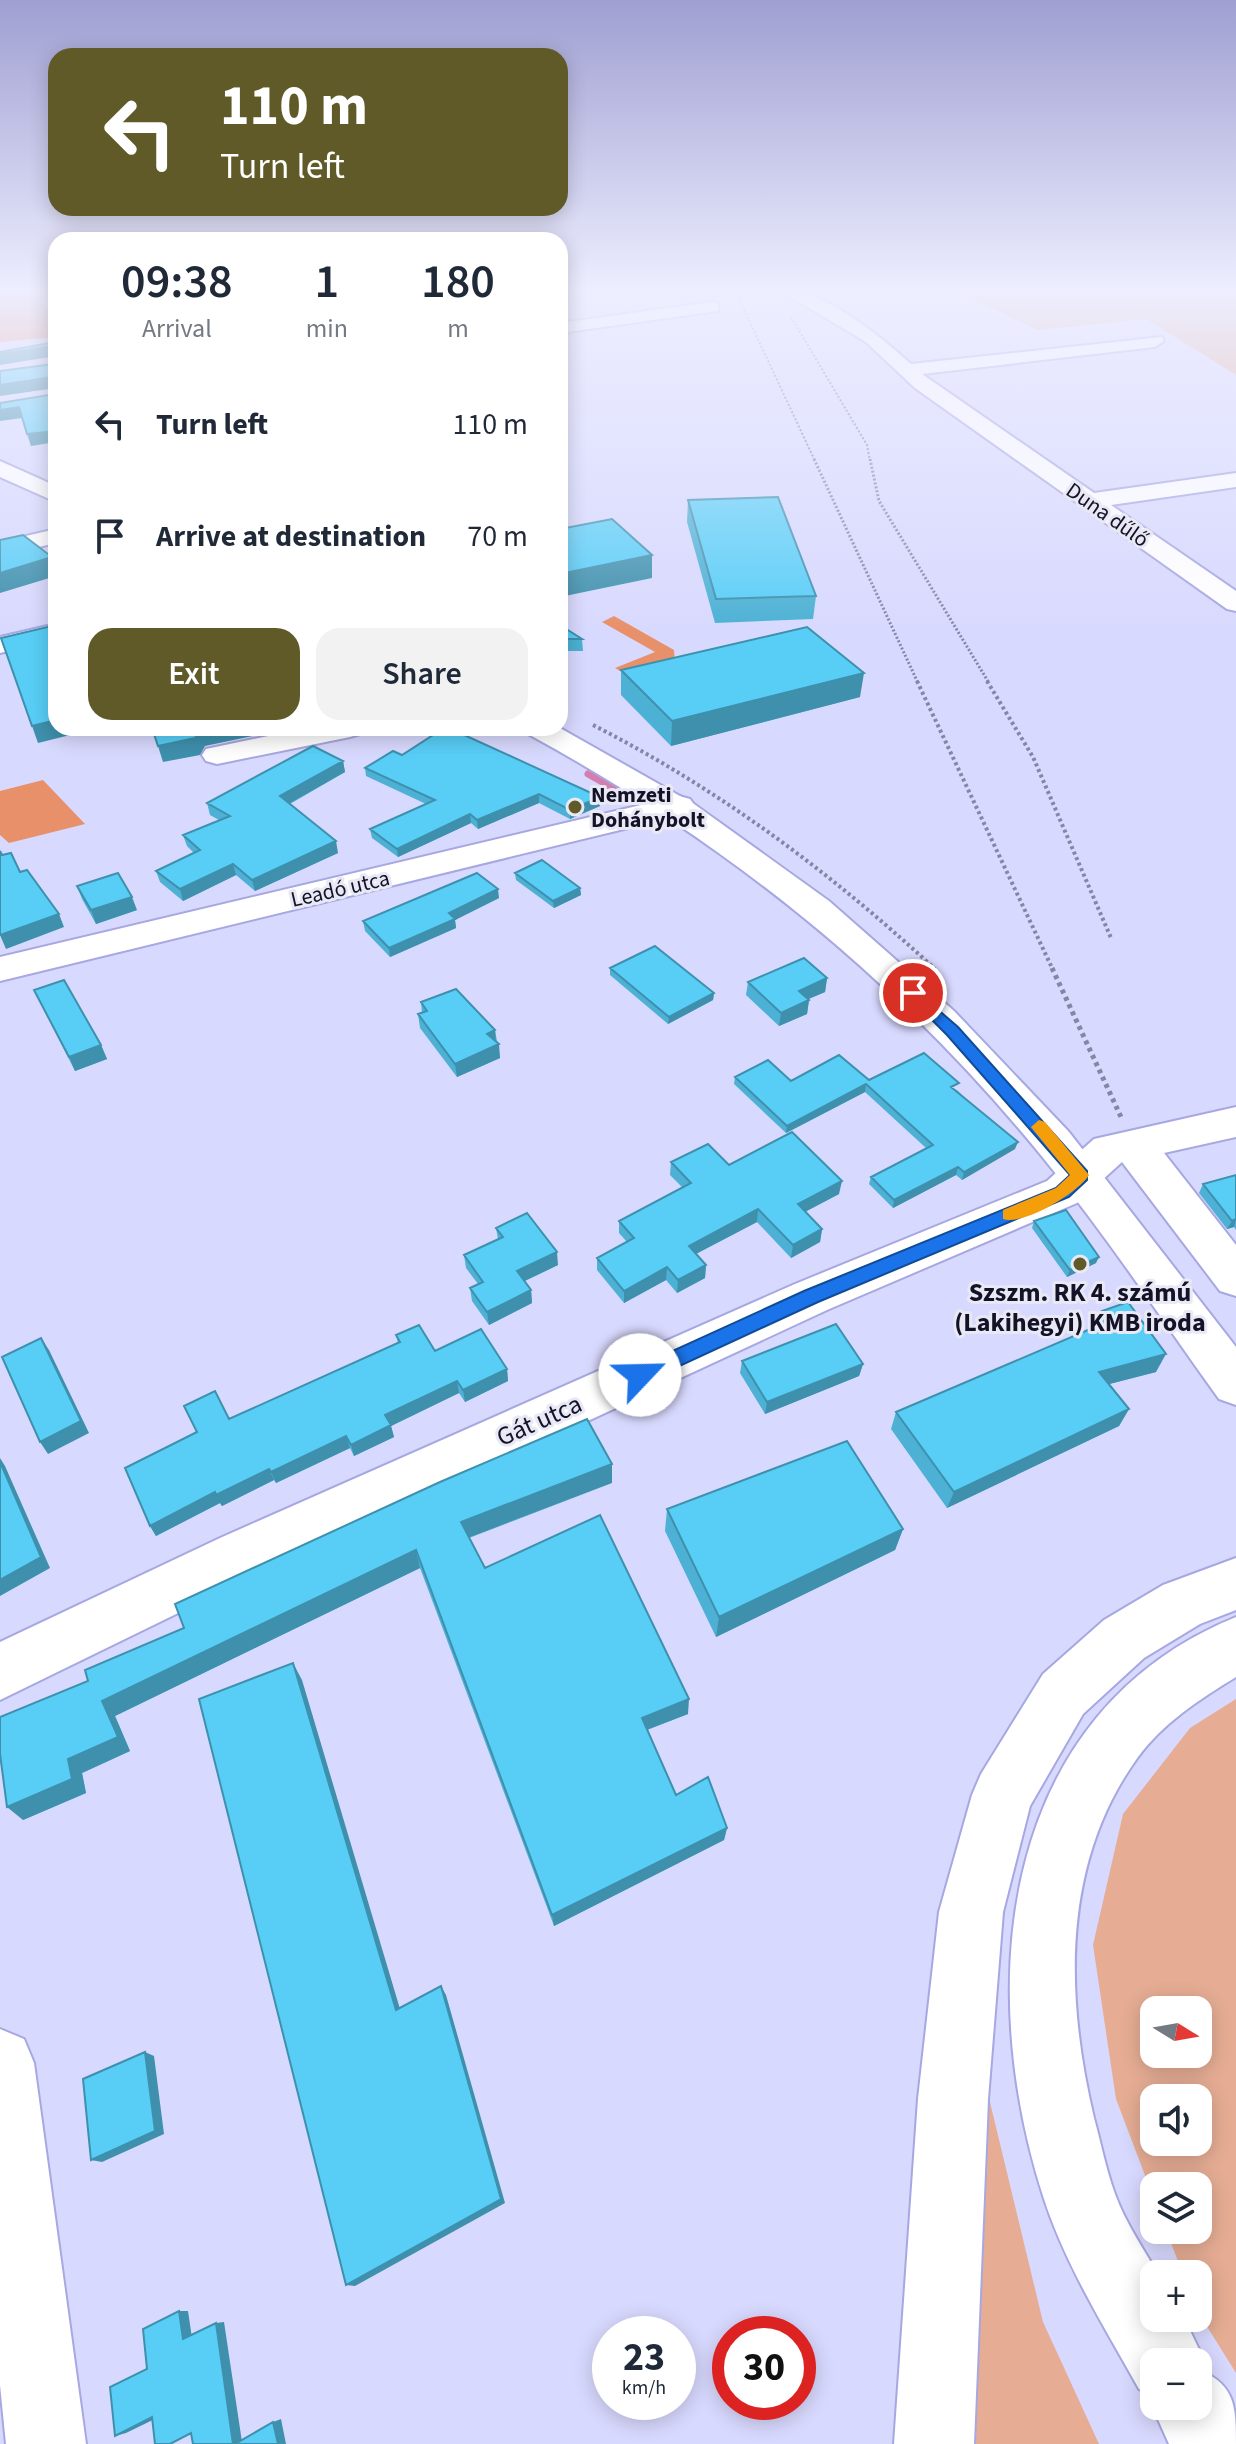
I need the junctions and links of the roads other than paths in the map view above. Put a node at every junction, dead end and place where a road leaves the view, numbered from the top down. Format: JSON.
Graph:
{"nodes":[{"id":1,"x":950,"y":402,"type":"edge"},
{"id":2,"x":0,"y":468,"type":"edge"},
{"id":3,"x":1236,"y":480,"type":"edge"},
{"id":4,"x":48,"y":491,"type":"edge"},
{"id":5,"x":1089,"y":501,"type":"junction"},
{"id":6,"x":48,"y":538,"type":"edge"},
{"id":7,"x":0,"y":549,"type":"edge"},
{"id":8,"x":1236,"y":603,"type":"edge"},
{"id":9,"x":48,"y":634,"type":"edge"},
{"id":10,"x":0,"y":645,"type":"edge"},
{"id":11,"x":311,"y":736,"type":"edge"},
{"id":12,"x":552,"y":736,"type":"edge"},
{"id":13,"x":217,"y":755,"type":"dead end"},
{"id":14,"x":679,"y":806,"type":"junction"},
{"id":15,"x":0,"y":969,"type":"edge"},
{"id":16,"x":1236,"y":1122,"type":"edge"},
{"id":17,"x":1126,"y":1128,"type":"junction"},
{"id":18,"x":1081,"y":1175,"type":"junction"},
{"id":19,"x":1236,"y":1278,"type":"edge"},
{"id":20,"x":1236,"y":1384,"type":"edge"},
{"id":21,"x":1236,"y":1584,"type":"edge"},
{"id":22,"x":1236,"y":1645,"type":"edge"},
{"id":23,"x":0,"y":1672,"type":"edge"},
{"id":24,"x":0,"y":2063,"type":"edge"},
{"id":25,"x":1158,"y":2348,"type":"edge"},
{"id":26,"x":1199,"y":2420,"type":"edge"},
{"id":27,"x":46,"y":2444,"type":"edge"},
{"id":28,"x":934,"y":2444,"type":"edge"},
{"id":29,"x":1213,"y":2444,"type":"edge"}],
"edges":[{"from":1,"to":5,"type":"main road","name":"Duna dűlő"},
{"from":2,"to":4,"type":"main road"},
{"from":3,"to":5,"type":"main road"},
{"from":5,"to":8,"type":"main road","name":"Duna dűlő"},
{"from":6,"to":7,"type":"main road"},
{"from":9,"to":10,"type":"main road"},
{"from":11,"to":13,"type":"main road"},
{"from":12,"to":14,"type":"main road"},
{"from":14,"to":15,"type":"main road","name":"Leadó utca"},
{"from":14,"to":18,"type":"main road"},
{"from":16,"to":17,"type":"main road","name":"Gát utca"},
{"from":17,"to":18,"type":"main road","name":"Gát utca"},
{"from":17,"to":19,"type":"main road"},
{"from":18,"to":20,"type":"main road"},
{"from":18,"to":23,"type":"main road","name":"Gát utca"},
{"from":21,"to":28,"type":"main road"},
{"from":22,"to":25,"type":"main road"},
{"from":24,"to":27,"type":"main road"},
{"from":26,"to":29,"type":"main road"}]}
